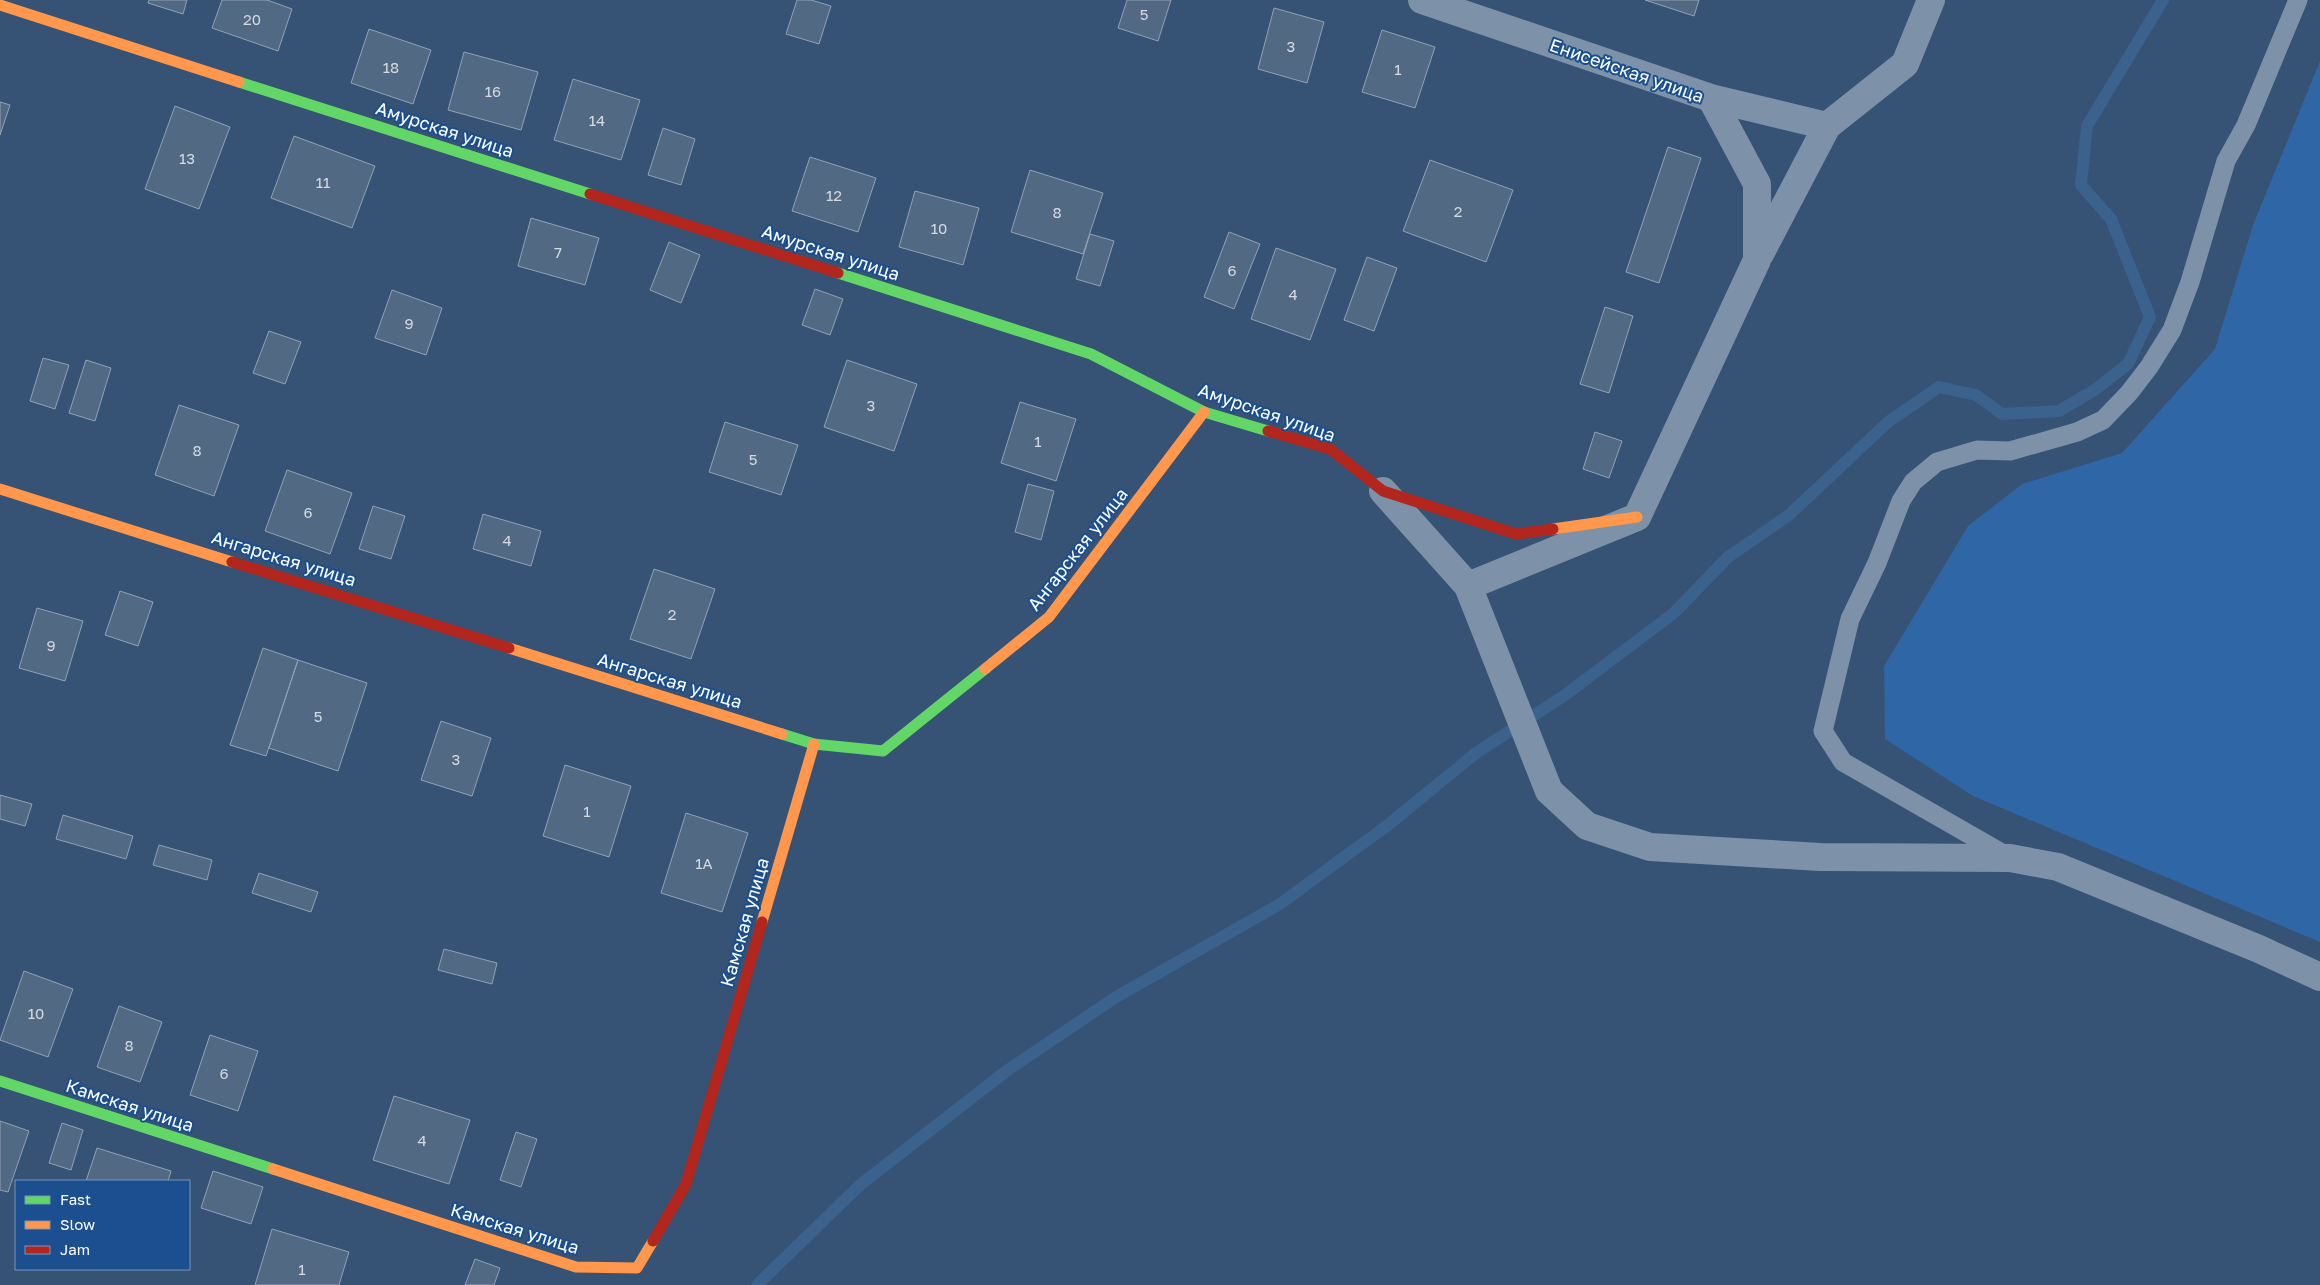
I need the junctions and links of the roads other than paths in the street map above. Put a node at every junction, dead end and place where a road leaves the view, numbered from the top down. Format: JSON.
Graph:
{"nodes":[{"id":1,"x":1422,"y":0,"type":"edge"},
{"id":2,"x":1931,"y":0,"type":"edge"},
{"id":3,"x":2298,"y":0,"type":"edge"},
{"id":4,"x":0,"y":5,"type":"edge"},
{"id":5,"x":1710,"y":98,"type":"junction"},
{"id":6,"x":1827,"y":126,"type":"junction"},
{"id":7,"x":1757,"y":260,"type":"junction"},
{"id":8,"x":1204,"y":412,"type":"junction"},
{"id":9,"x":0,"y":489,"type":"edge"},
{"id":10,"x":1382,"y":491,"type":"junction"},
{"id":11,"x":1637,"y":517,"type":"junction"},
{"id":12,"x":1468,"y":586,"type":"junction"},
{"id":13,"x":814,"y":744,"type":"junction"},
{"id":14,"x":2010,"y":858,"type":"junction"},
{"id":15,"x":2320,"y":977,"type":"edge"},
{"id":16,"x":0,"y":1081,"type":"edge"}],
"edges":[{"from":1,"to":5,"type":"street","name":"Енисейская улица"},
{"from":2,"to":6,"type":"street"},
{"from":3,"to":14,"type":"lane"},
{"from":4,"to":8,"type":"street","name":"Амурская улица"},
{"from":5,"to":6,"type":"street"},
{"from":5,"to":7,"type":"street","name":"Енисейская улица"},
{"from":6,"to":7,"type":"street"},
{"from":7,"to":11,"type":"street","name":"Енисейская улица"},
{"from":8,"to":10,"type":"street","name":"Амурская улица"},
{"from":8,"to":13,"type":"street","name":"Ангарская улица"},
{"from":9,"to":13,"type":"street","name":"Ангарская улица"},
{"from":10,"to":11,"type":"street","name":"Амурская улица"},
{"from":10,"to":12,"type":"street"},
{"from":11,"to":12,"type":"street"},
{"from":12,"to":14,"type":"street"},
{"from":13,"to":16,"type":"street","name":"Камская улица"},
{"from":14,"to":15,"type":"street"}]}
